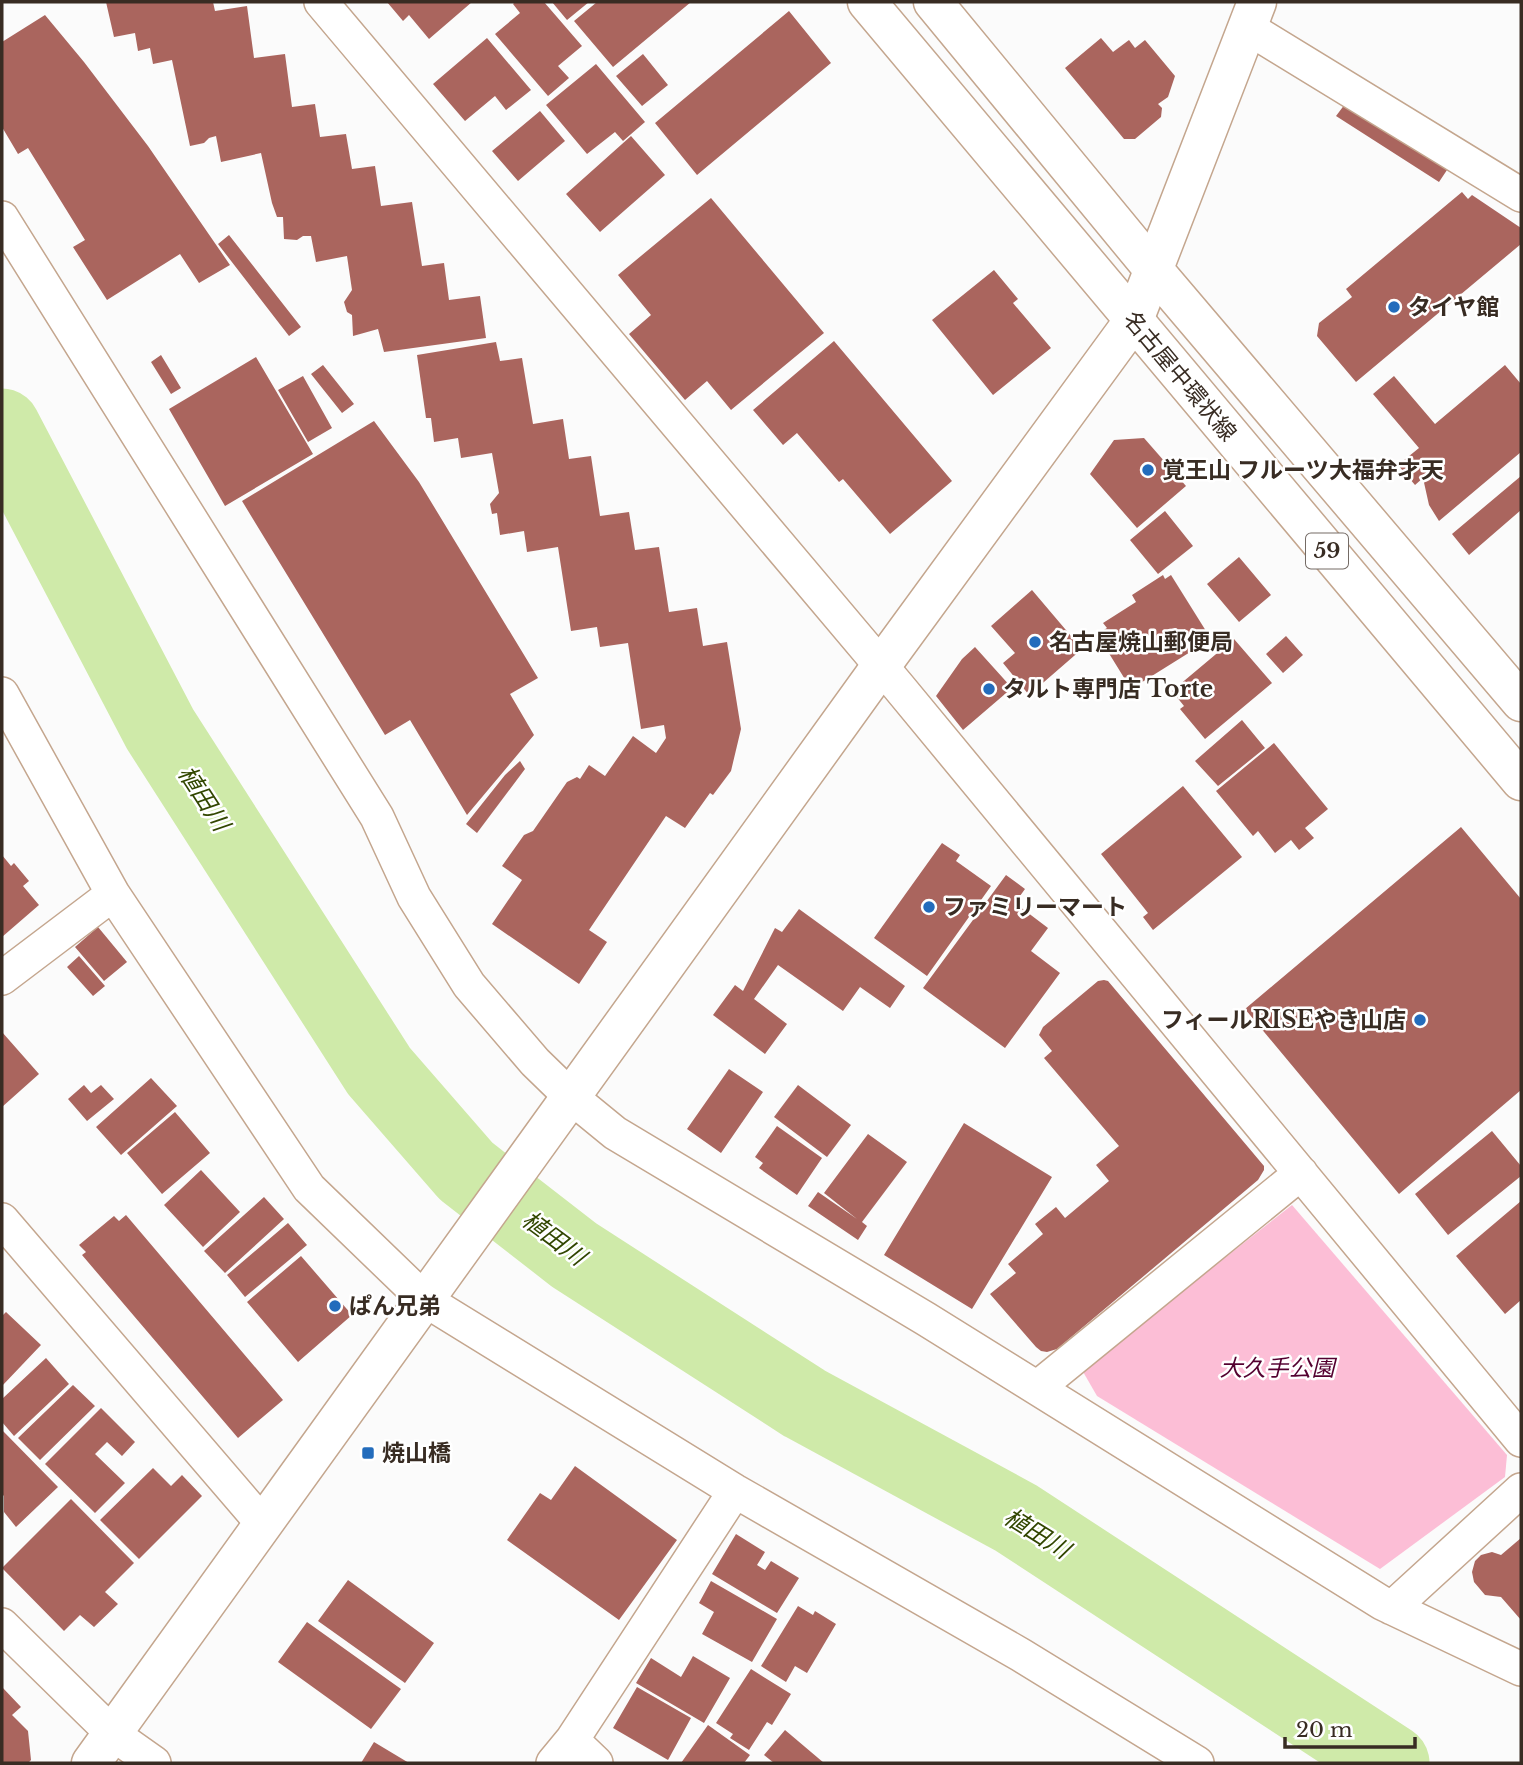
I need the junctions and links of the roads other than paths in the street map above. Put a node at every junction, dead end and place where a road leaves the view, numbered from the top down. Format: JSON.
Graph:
{"nodes":[{"id":1,"x":321,"y":2,"type":"edge"},
{"id":2,"x":867,"y":2,"type":"edge"},
{"id":3,"x":933,"y":2,"type":"edge"},
{"id":4,"x":1252,"y":15,"type":"edge"},
{"id":5,"x":1521,"y":195,"type":"edge"},
{"id":6,"x":2,"y":218,"type":"edge"},
{"id":7,"x":1153,"y":269,"type":"junction"},
{"id":8,"x":1134,"y":320,"type":"junction"},
{"id":9,"x":881,"y":666,"type":"junction"},
{"id":10,"x":2,"y":694,"type":"edge"},
{"id":11,"x":1521,"y":702,"type":"edge"},
{"id":12,"x":1521,"y":781,"type":"edge"},
{"id":13,"x":113,"y":894,"type":"junction"},
{"id":14,"x":2,"y":978,"type":"edge"},
{"id":15,"x":570,"y":1098,"type":"junction"},
{"id":16,"x":1301,"y":1173,"type":"junction"},
{"id":17,"x":2,"y":1220,"type":"edge"},
{"id":18,"x":431,"y":1291,"type":"junction"},
{"id":19,"x":1037,"y":1388,"type":"junction"},
{"id":20,"x":1521,"y":1440,"type":"edge"},
{"id":21,"x":1521,"y":1490,"type":"edge"},
{"id":22,"x":734,"y":1491,"type":"junction"},
{"id":23,"x":263,"y":1524,"type":"junction"},
{"id":24,"x":1392,"y":1608,"type":"junction"},
{"id":25,"x":2,"y":1625,"type":"edge"},
{"id":26,"x":1521,"y":1669,"type":"edge"},
{"id":27,"x":102,"y":1749,"type":"edge"},
{"id":28,"x":563,"y":1752,"type":"edge"},
{"id":29,"x":154,"y":1763,"type":"edge"},
{"id":30,"x":596,"y":1763,"type":"edge"},
{"id":31,"x":1197,"y":1763,"type":"edge"}],
"edges":[{"from":1,"to":9,"type":"street"},
{"from":2,"to":8,"type":"street","name":"名古屋中環状線","number":"59"},
{"from":3,"to":7,"type":"street","number":"59"},
{"from":4,"to":5,"type":"street"},
{"from":4,"to":7,"type":"street"},
{"from":6,"to":15,"type":"street"},
{"from":7,"to":8,"type":"street"},
{"from":7,"to":11,"type":"street","number":"59"},
{"from":8,"to":9,"type":"street"},
{"from":8,"to":12,"type":"street","name":"名古屋中環状線","number":"59"},
{"from":9,"to":15,"type":"street"},
{"from":9,"to":16,"type":"street"},
{"from":10,"to":13,"type":"street"},
{"from":13,"to":14,"type":"street"},
{"from":13,"to":18,"type":"street"},
{"from":15,"to":18,"type":"street"},
{"from":15,"to":19,"type":"street"},
{"from":16,"to":19,"type":"street"},
{"from":16,"to":20,"type":"street"},
{"from":17,"to":23,"type":"street"},
{"from":18,"to":22,"type":"street"},
{"from":18,"to":23,"type":"street"},
{"from":19,"to":24,"type":"street"},
{"from":21,"to":24,"type":"street"},
{"from":22,"to":28,"type":"street"},
{"from":22,"to":31,"type":"street"},
{"from":23,"to":27,"type":"street"},
{"from":24,"to":26,"type":"street"},
{"from":25,"to":27,"type":"street"},
{"from":27,"to":29,"type":"street"},
{"from":28,"to":30,"type":"street"}]}
